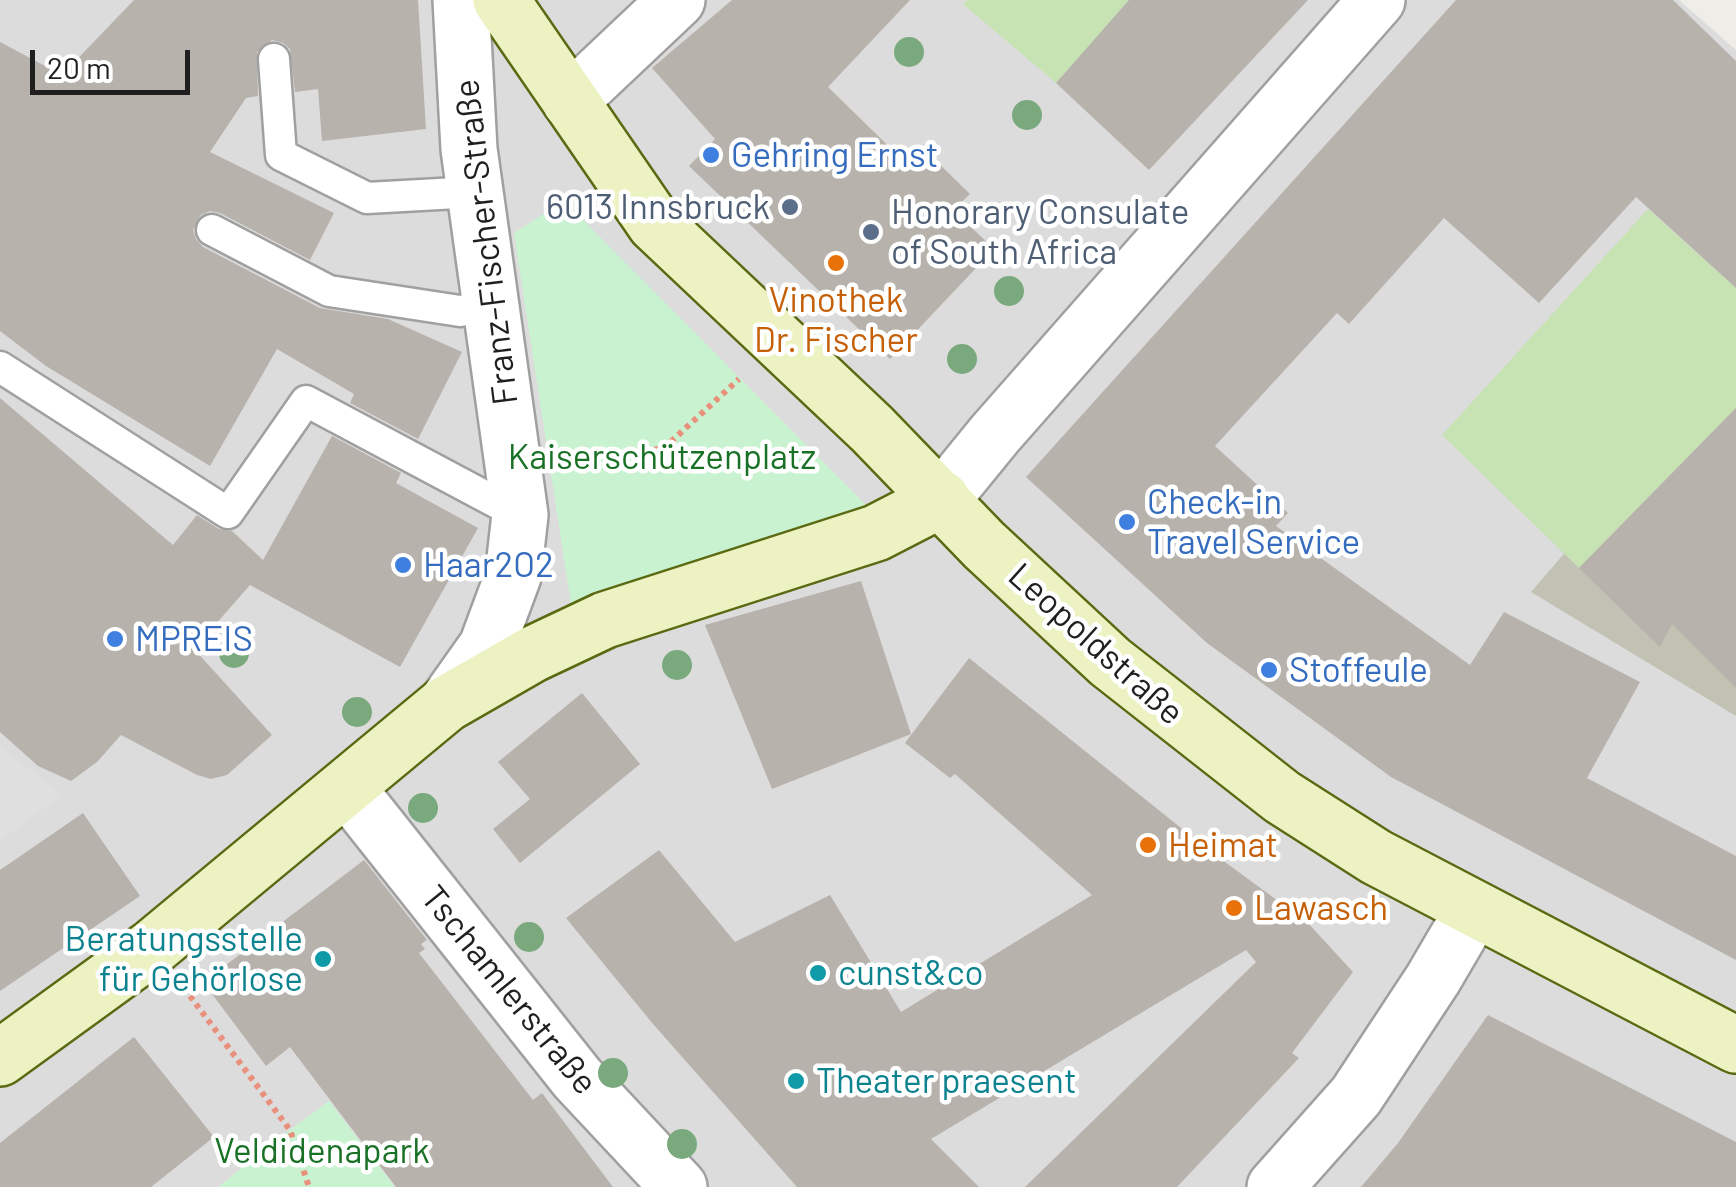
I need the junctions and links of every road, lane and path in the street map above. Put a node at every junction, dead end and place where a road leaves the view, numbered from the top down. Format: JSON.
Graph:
{"nodes":[{"id":1,"x":462,"y":0,"type":"edge"},
{"id":2,"x":677,"y":0,"type":"edge"},
{"id":3,"x":1377,"y":0,"type":"edge"},
{"id":4,"x":513,"y":19,"type":"edge"},
{"id":5,"x":274,"y":59,"type":"dead end"},
{"id":6,"x":466,"y":69,"type":"junction"},
{"id":7,"x":570,"y":101,"type":"junction"},
{"id":8,"x":475,"y":192,"type":"junction"},
{"id":9,"x":212,"y":230,"type":"dead end"},
{"id":10,"x":492,"y":306,"type":"junction"},
{"id":11,"x":780,"y":342,"type":"junction"},
{"id":12,"x":0,"y":367,"type":"edge"},
{"id":13,"x":513,"y":460,"type":"junction"},
{"id":14,"x":942,"y":500,"type":"junction"},
{"id":15,"x":520,"y":516,"type":"junction"},
{"id":16,"x":446,"y":704,"type":"junction"},
{"id":17,"x":347,"y":788,"type":"junction"},
{"id":18,"x":1474,"y":909,"type":"junction"},
{"id":19,"x":153,"y":948,"type":"junction"},
{"id":20,"x":1736,"y":1045,"type":"edge"},
{"id":21,"x":0,"y":1058,"type":"edge"},
{"id":22,"x":308,"y":1187,"type":"edge"},
{"id":23,"x":678,"y":1187,"type":"edge"},
{"id":24,"x":1275,"y":1187,"type":"edge"}],
"edges":[{"from":1,"to":6,"type":"street","name":"Franz-Fischer-Straße"},
{"from":2,"to":7,"type":"street"},
{"from":3,"to":14,"type":"street"},
{"from":4,"to":6,"type":"lane"},
{"from":4,"to":7,"type":"street","name":"Leopoldstraße"},
{"from":5,"to":8,"type":"lane"},
{"from":6,"to":8,"type":"street","name":"Franz-Fischer-Straße"},
{"from":7,"to":11,"type":"street","name":"Leopoldstraße"},
{"from":8,"to":10,"type":"street","name":"Franz-Fischer-Straße"},
{"from":9,"to":10,"type":"lane"},
{"from":10,"to":13,"type":"street","name":"Franz-Fischer-Straße"},
{"from":11,"to":13,"type":"path"},
{"from":11,"to":14,"type":"street","name":"Leopoldstraße"},
{"from":12,"to":15,"type":"lane"},
{"from":13,"to":15,"type":"street","name":"Franz-Fischer-Straße"},
{"from":14,"to":16,"type":"street","name":"Franz-Fischer-Straße"},
{"from":14,"to":18,"type":"street","name":"Leopoldstraße"},
{"from":15,"to":16,"type":"street","name":"Franz-Fischer-Straße"},
{"from":16,"to":17,"type":"street","name":"Franz-Fischer-Straße"},
{"from":17,"to":19,"type":"street","name":"Franz-Fischer-Straße"},
{"from":17,"to":23,"type":"street","name":"Tschamlerstraße"},
{"from":18,"to":20,"type":"street","name":"Leopoldstraße"},
{"from":18,"to":24,"type":"street"},
{"from":19,"to":21,"type":"street","name":"Franz-Fischer-Straße"},
{"from":19,"to":22,"type":"path"}]}
